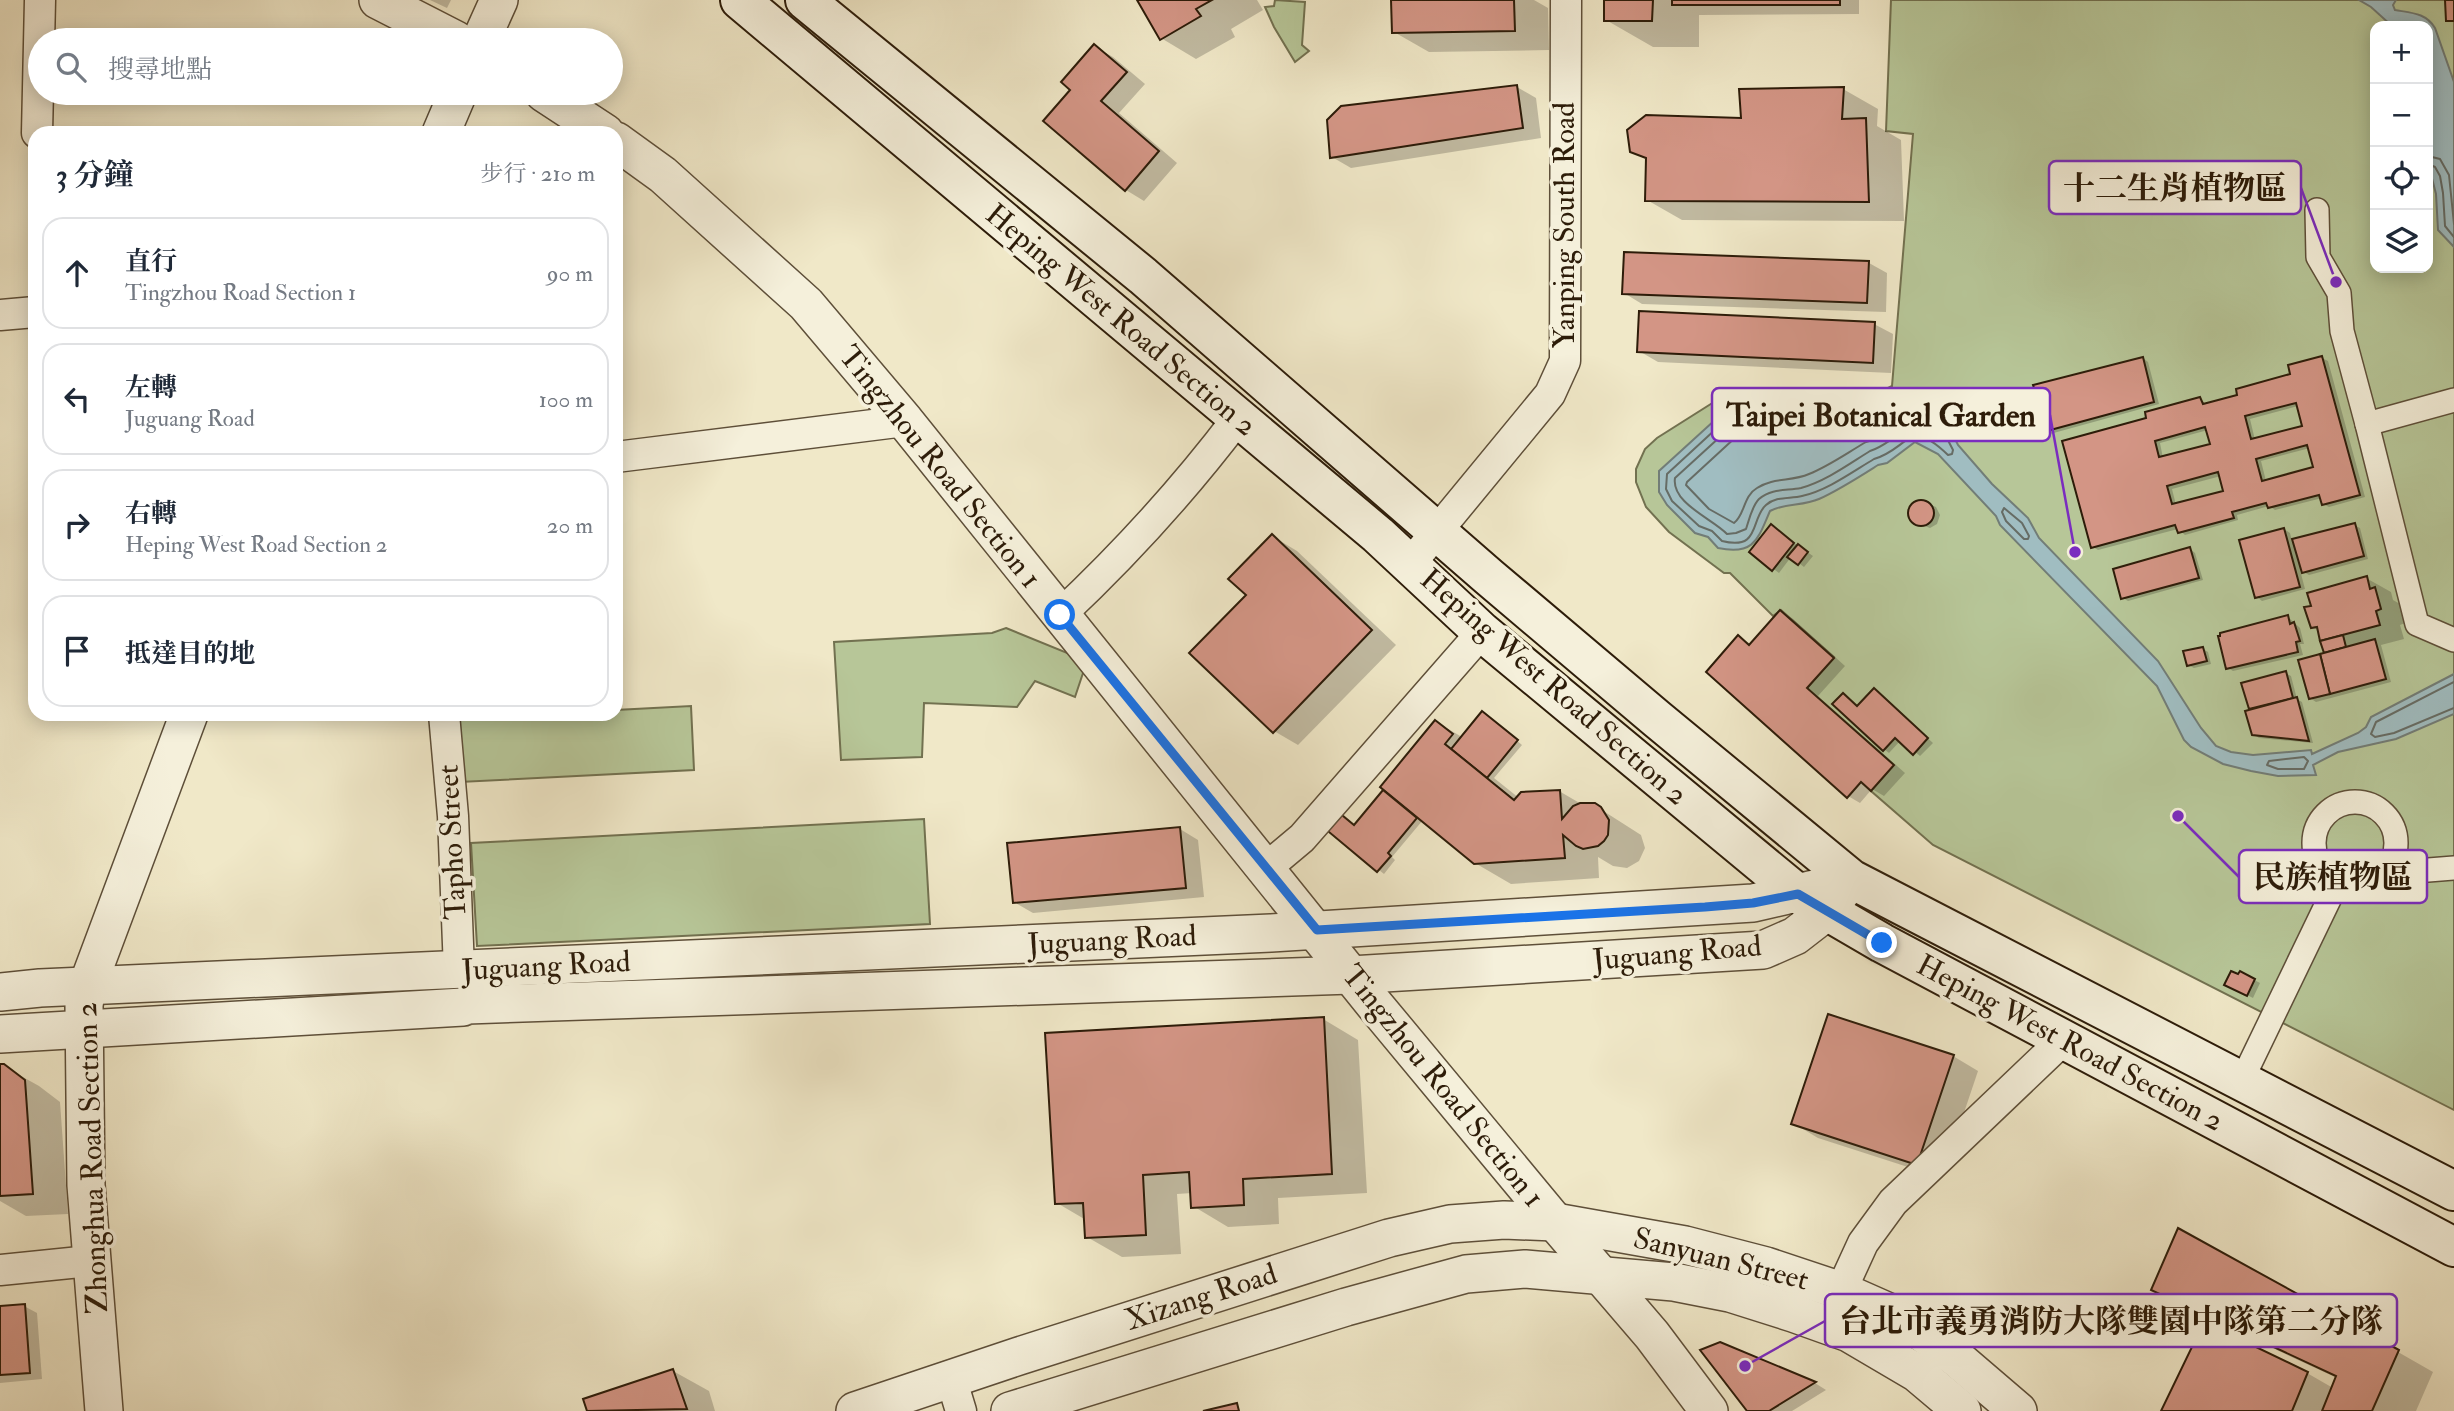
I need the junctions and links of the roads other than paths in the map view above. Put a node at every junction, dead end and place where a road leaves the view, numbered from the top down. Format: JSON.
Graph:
{"nodes":[{"id":1,"x":40,"y":0,"type":"edge"},
{"id":2,"x":378,"y":0,"type":"edge"},
{"id":3,"x":499,"y":0,"type":"edge"},
{"id":4,"x":740,"y":0,"type":"edge"},
{"id":5,"x":805,"y":0,"type":"edge"},
{"id":6,"x":1566,"y":0,"type":"edge"},
{"id":7,"x":39,"y":28,"type":"edge"},
{"id":8,"x":433,"y":28,"type":"edge"},
{"id":9,"x":486,"y":28,"type":"edge"},
{"id":10,"x":38,"y":105,"type":"edge"},
{"id":11,"x":453,"y":105,"type":"edge"},
{"id":12,"x":562,"y":105,"type":"edge"},
{"id":13,"x":37,"y":126,"type":"edge"},
{"id":14,"x":444,"y":126,"type":"edge"},
{"id":15,"x":594,"y":126,"type":"edge"},
{"id":16,"x":623,"y":146,"type":"edge"},
{"id":17,"x":2318,"y":210,"type":"dead end"},
{"id":18,"x":28,"y":313,"type":"edge"},
{"id":19,"x":0,"y":315,"type":"edge"},
{"id":20,"x":2454,"y":400,"type":"edge"},
{"id":21,"x":1238,"y":418,"type":"junction"},
{"id":22,"x":905,"y":421,"type":"junction"},
{"id":23,"x":2367,"y":424,"type":"junction"},
{"id":24,"x":623,"y":456,"type":"edge"},
{"id":25,"x":1438,"y":532,"type":"junction"},
{"id":26,"x":1410,"y":564,"type":"junction"},
{"id":27,"x":1060,"y":615,"type":"junction"},
{"id":28,"x":1482,"y":632,"type":"junction"},
{"id":29,"x":2454,"y":640,"type":"edge"},
{"id":30,"x":186,"y":721,"type":"edge"},
{"id":31,"x":445,"y":721,"type":"edge"},
{"id":32,"x":2454,"y":868,"type":"edge"},
{"id":33,"x":1265,"y":869,"type":"junction"},
{"id":34,"x":2387,"y":869,"type":"junction"},
{"id":35,"x":1851,"y":878,"type":"junction"},
{"id":36,"x":2338,"y":881,"type":"junction"},
{"id":37,"x":1812,"y":903,"type":"junction"},
{"id":38,"x":1317,"y":930,"type":"junction"},
{"id":39,"x":459,"y":970,"type":"junction"},
{"id":40,"x":1351,"y":975,"type":"junction"},
{"id":41,"x":87,"y":988,"type":"junction"},
{"id":42,"x":0,"y":992,"type":"edge"},
{"id":43,"x":83,"y":1028,"type":"junction"},
{"id":44,"x":0,"y":1034,"type":"edge"},
{"id":45,"x":2064,"y":1039,"type":"junction"},
{"id":46,"x":2242,"y":1080,"type":"junction"},
{"id":47,"x":2454,"y":1191,"type":"edge"},
{"id":48,"x":1555,"y":1222,"type":"junction"},
{"id":49,"x":2454,"y":1247,"type":"edge"},
{"id":50,"x":90,"y":1262,"type":"junction"},
{"id":51,"x":0,"y":1270,"type":"edge"},
{"id":52,"x":1601,"y":1276,"type":"junction"},
{"id":53,"x":1841,"y":1291,"type":"junction"},
{"id":54,"x":956,"y":1394,"type":"edge"},
{"id":55,"x":1698,"y":1407,"type":"edge"},
{"id":56,"x":103,"y":1411,"type":"edge"},
{"id":57,"x":855,"y":1411,"type":"edge"},
{"id":58,"x":1010,"y":1411,"type":"edge"},
{"id":59,"x":1962,"y":1411,"type":"edge"},
{"id":60,"x":2018,"y":1411,"type":"edge"}],
"edges":[{"from":1,"to":7,"type":"street"},
{"from":2,"to":8,"type":"street"},
{"from":3,"to":9,"type":"street"},
{"from":4,"to":21,"type":"main road","name":"Heping West Road Section 2"},
{"from":5,"to":25,"type":"main road","name":"Heping West Road Section 2"},
{"from":6,"to":25,"type":"street","name":"Yanping South Road"},
{"from":10,"to":13,"type":"street"},
{"from":11,"to":14,"type":"street"},
{"from":12,"to":15,"type":"street"},
{"from":16,"to":22,"type":"street","name":"Tingzhou Road Section 1"},
{"from":17,"to":23,"type":"street"},
{"from":18,"to":19,"type":"street"},
{"from":20,"to":23,"type":"street"},
{"from":21,"to":26,"type":"main road","name":"Heping West Road Section 2"},
{"from":21,"to":27,"type":"street"},
{"from":22,"to":24,"type":"street"},
{"from":22,"to":27,"type":"street","name":"Tingzhou Road Section 1"},
{"from":23,"to":29,"type":"street"},
{"from":25,"to":26,"type":"street","name":"Yanping South Road"},
{"from":25,"to":35,"type":"main road","name":"Heping West Road Section 2"},
{"from":26,"to":28,"type":"main road","name":"Heping West Road Section 2"},
{"from":27,"to":33,"type":"street","name":"Tingzhou Road Section 1"},
{"from":28,"to":33,"type":"street"},
{"from":28,"to":37,"type":"main road","name":"Heping West Road Section 2"},
{"from":30,"to":41,"type":"street","name":"Zhonghua Road Section 2"},
{"from":31,"to":39,"type":"street","name":"Tapho Street"},
{"from":32,"to":34,"type":"street"},
{"from":33,"to":38,"type":"street","name":"Tingzhou Road Section 1"},
{"from":34,"to":36,"type":"street"},
{"from":34,"to":36,"type":"street"},
{"from":35,"to":37,"type":"street","name":"Juguang Road"},
{"from":35,"to":46,"type":"main road","name":"Heping West Road Section 2"},
{"from":36,"to":46,"type":"street"},
{"from":37,"to":38,"type":"street","name":"Juguang Road"},
{"from":37,"to":40,"type":"street","name":"Juguang Road"},
{"from":37,"to":45,"type":"main road","name":"Heping West Road Section 2"},
{"from":38,"to":39,"type":"street","name":"Juguang Road"},
{"from":38,"to":40,"type":"street","name":"Tingzhou Road Section 1"},
{"from":39,"to":41,"type":"street","name":"Juguang Road"},
{"from":40,"to":43,"type":"street","name":"Juguang Road"},
{"from":40,"to":48,"type":"street","name":"Tingzhou Road Section 1"},
{"from":41,"to":42,"type":"street","name":"Juguang Road"},
{"from":41,"to":43,"type":"street","name":"Zhonghua Road Section 2"},
{"from":43,"to":44,"type":"street","name":"Juguang Road"},
{"from":43,"to":50,"type":"street","name":"Zhonghua Road Section 2"},
{"from":45,"to":49,"type":"main road","name":"Heping West Road Section 2"},
{"from":45,"to":53,"type":"street"},
{"from":46,"to":47,"type":"main road","name":"Heping West Road Section 2"},
{"from":48,"to":52,"type":"street","name":"Tingzhou Road Section 1"},
{"from":48,"to":53,"type":"street","name":"Sanyuan Street"},
{"from":48,"to":54,"type":"street","name":"Xizang Road"},
{"from":50,"to":51,"type":"street"},
{"from":50,"to":56,"type":"street","name":"Zhonghua Road Section 2"},
{"from":52,"to":55,"type":"street","name":"Tingzhou Road Section 1"},
{"from":52,"to":58,"type":"street","name":"Xizang Road"},
{"from":52,"to":59,"type":"street","name":"Sanyuan Street"},
{"from":53,"to":60,"type":"street","name":"Sanyuan Street"},
{"from":54,"to":57,"type":"street","name":"Xizang Road"}]}
